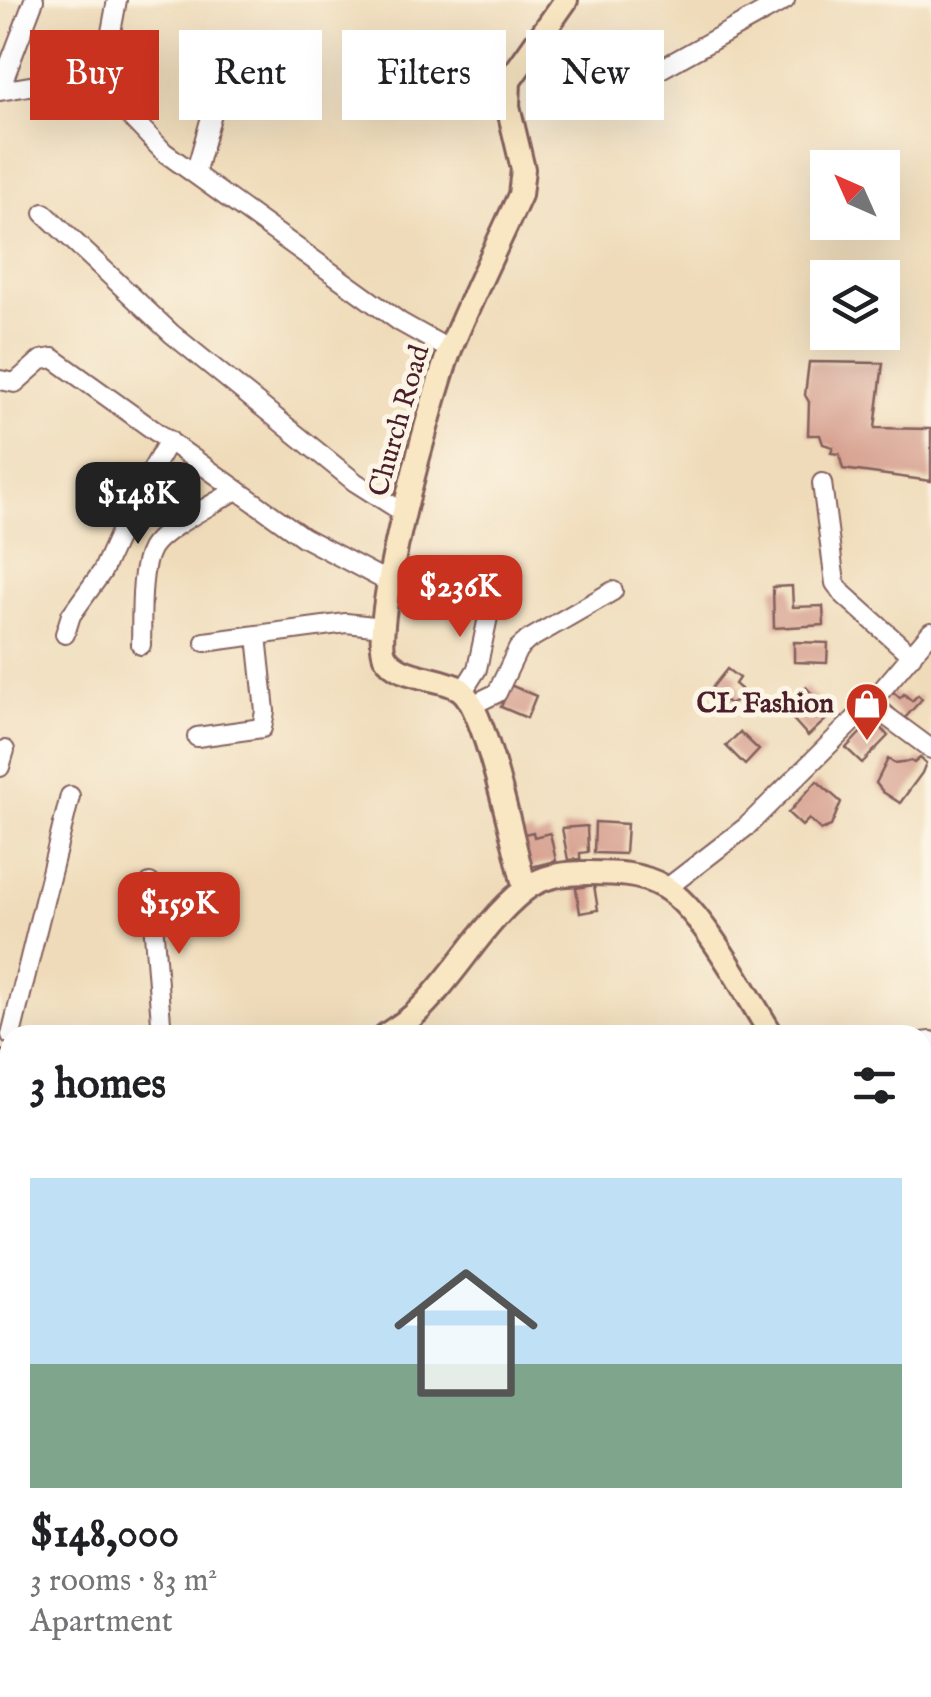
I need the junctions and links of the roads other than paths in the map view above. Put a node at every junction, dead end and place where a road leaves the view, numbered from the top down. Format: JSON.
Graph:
{"nodes":[{"id":1,"x":34,"y":0,"type":"edge"},
{"id":2,"x":118,"y":0,"type":"edge"},
{"id":3,"x":566,"y":0,"type":"edge"},
{"id":4,"x":781,"y":1,"type":"edge"},
{"id":5,"x":112,"y":30,"type":"edge"},
{"id":6,"x":664,"y":67,"type":"edge"},
{"id":7,"x":30,"y":85,"type":"edge"},
{"id":8,"x":0,"y":90,"type":"edge"},
{"id":9,"x":133,"y":120,"type":"edge"},
{"id":10,"x":210,"y":120,"type":"edge"},
{"id":11,"x":195,"y":174,"type":"junction"},
{"id":12,"x":44,"y":213,"type":"dead end"},
{"id":13,"x":450,"y":350,"type":"junction"},
{"id":14,"x":0,"y":380,"type":"edge"},
{"id":15,"x":169,"y":440,"type":"junction"},
{"id":16,"x":822,"y":483,"type":"dead end"},
{"id":17,"x":236,"y":490,"type":"junction"},
{"id":18,"x":404,"y":513,"type":"junction"},
{"id":19,"x":390,"y":583,"type":"junction"},
{"id":20,"x":613,"y":591,"type":"dead end"},
{"id":21,"x":491,"y":603,"type":"dead end"},
{"id":22,"x":383,"y":627,"type":"junction"},
{"id":23,"x":931,"y":632,"type":"edge"},
{"id":24,"x":65,"y":634,"type":"dead end"},
{"id":25,"x":257,"y":636,"type":"junction"},
{"id":26,"x":206,"y":642,"type":"dead end"},
{"id":27,"x":141,"y":646,"type":"dead end"},
{"id":28,"x":912,"y":656,"type":"junction"},
{"id":29,"x":468,"y":698,"type":"junction"},
{"id":30,"x":870,"y":704,"type":"junction"},
{"id":31,"x":197,"y":737,"type":"dead end"},
{"id":32,"x":931,"y":749,"type":"edge"},
{"id":33,"x":70,"y":796,"type":"dead end"},
{"id":34,"x":150,"y":883,"type":"dead end"},
{"id":35,"x":668,"y":888,"type":"junction"},
{"id":36,"x":525,"y":889,"type":"junction"},
{"id":37,"x":14,"y":1025,"type":"edge"},
{"id":38,"x":161,"y":1025,"type":"edge"},
{"id":39,"x":400,"y":1025,"type":"edge"},
{"id":40,"x":766,"y":1025,"type":"edge"}],
"edges":[{"from":1,"to":8,"type":"street"},
{"from":2,"to":5,"type":"street"},
{"from":3,"to":13,"type":"street","name":"Church Road"},
{"from":4,"to":6,"type":"street"},
{"from":7,"to":8,"type":"street"},
{"from":9,"to":11,"type":"street"},
{"from":10,"to":11,"type":"street"},
{"from":11,"to":13,"type":"street"},
{"from":12,"to":18,"type":"street"},
{"from":13,"to":18,"type":"street","name":"Church Road"},
{"from":14,"to":15,"type":"street"},
{"from":15,"to":17,"type":"street"},
{"from":15,"to":24,"type":"street"},
{"from":16,"to":28,"type":"street"},
{"from":17,"to":19,"type":"street"},
{"from":17,"to":27,"type":"street"},
{"from":18,"to":19,"type":"street","name":"Church Road"},
{"from":19,"to":22,"type":"street","name":"Church Road"},
{"from":20,"to":29,"type":"street"},
{"from":21,"to":29,"type":"street"},
{"from":22,"to":25,"type":"street"},
{"from":22,"to":29,"type":"street"},
{"from":23,"to":28,"type":"street"},
{"from":25,"to":26,"type":"street"},
{"from":25,"to":31,"type":"street"},
{"from":28,"to":30,"type":"street"},
{"from":29,"to":36,"type":"street"},
{"from":30,"to":32,"type":"street"},
{"from":30,"to":35,"type":"street"},
{"from":33,"to":37,"type":"street"},
{"from":34,"to":38,"type":"street"},
{"from":35,"to":36,"type":"street"},
{"from":35,"to":40,"type":"street"},
{"from":36,"to":39,"type":"street"}]}
